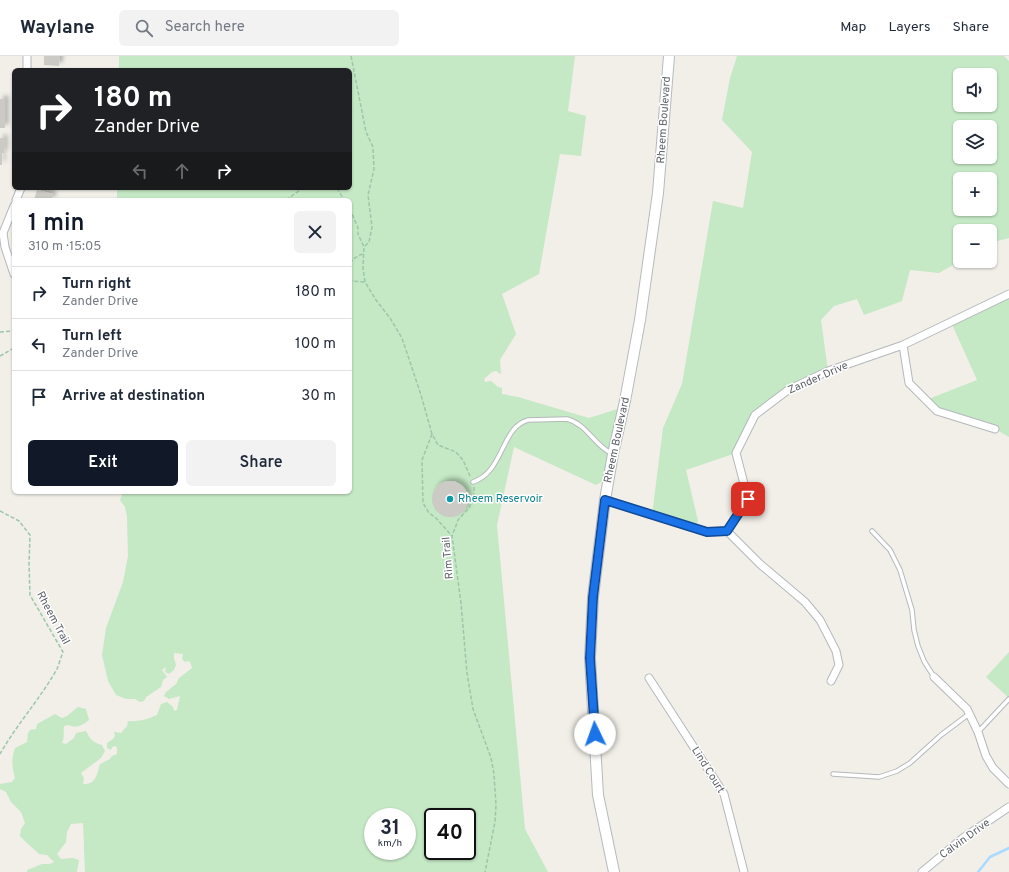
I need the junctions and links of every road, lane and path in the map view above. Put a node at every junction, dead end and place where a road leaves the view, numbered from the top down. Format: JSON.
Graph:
{"nodes":[{"id":1,"x":27,"y":56,"type":"edge"},
{"id":2,"x":352,"y":56,"type":"edge"},
{"id":3,"x":669,"y":56,"type":"edge"},
{"id":4,"x":27,"y":68,"type":"edge"},
{"id":5,"x":300,"y":190,"type":"edge"},
{"id":6,"x":289,"y":198,"type":"edge"},
{"id":7,"x":12,"y":210,"type":"edge"},
{"id":8,"x":352,"y":214,"type":"edge"},
{"id":9,"x":2,"y":233,"type":"edge"},
{"id":10,"x":364,"y":248,"type":"junction"},
{"id":11,"x":364,"y":253,"type":"junction"},
{"id":12,"x":352,"y":260,"type":"edge"},
{"id":13,"x":12,"y":268,"type":"edge"},
{"id":14,"x":352,"y":281,"type":"edge"},
{"id":15,"x":365,"y":282,"type":"junction"},
{"id":16,"x":1009,"y":294,"type":"edge"},
{"id":17,"x":12,"y":331,"type":"edge"},
{"id":18,"x":0,"y":332,"type":"edge"},
{"id":19,"x":903,"y":345,"type":"junction"},
{"id":20,"x":12,"y":349,"type":"edge"},
{"id":21,"x":0,"y":356,"type":"edge"},
{"id":22,"x":995,"y":429,"type":"dead end"},
{"id":23,"x":432,"y":434,"type":"junction"},
{"id":24,"x":613,"y":454,"type":"junction"},
{"id":25,"x":473,"y":482,"type":"junction"},
{"id":26,"x":605,"y":500,"type":"junction"},
{"id":27,"x":0,"y":511,"type":"edge"},
{"id":28,"x":727,"y":531,"type":"junction"},
{"id":29,"x":872,"y":531,"type":"dead end"},
{"id":30,"x":452,"y":536,"type":"junction"},
{"id":31,"x":934,"y":677,"type":"joint"},
{"id":32,"x":649,"y":678,"type":"dead end"},
{"id":33,"x":831,"y":681,"type":"dead end"},
{"id":34,"x":1009,"y":699,"type":"edge"},
{"id":35,"x":969,"y":714,"type":"junction"},
{"id":36,"x":978,"y":732,"type":"junction"},
{"id":37,"x":0,"y":754,"type":"edge"},
{"id":38,"x":833,"y":774,"type":"dead end"},
{"id":39,"x":1009,"y":784,"type":"edge"},
{"id":40,"x":1009,"y":807,"type":"edge"},
{"id":41,"x":485,"y":872,"type":"edge"},
{"id":42,"x":614,"y":872,"type":"edge"},
{"id":43,"x":744,"y":872,"type":"edge"},
{"id":44,"x":922,"y":872,"type":"edge"}],
"edges":[{"from":1,"to":4,"type":"street"},
{"from":2,"to":10,"type":"path"},
{"from":3,"to":24,"type":"street","name":"Rheem Boulevard"},
{"from":5,"to":6,"type":"path"},
{"from":7,"to":9,"type":"street"},
{"from":8,"to":10,"type":"path","name":"Rim Trail"},
{"from":9,"to":13,"type":"street"},
{"from":10,"to":11,"type":"path","name":"Rim Trail"},
{"from":11,"to":12,"type":"path"},
{"from":11,"to":15,"type":"path","name":"Rim Trail"},
{"from":14,"to":15,"type":"path"},
{"from":15,"to":23,"type":"path","name":"Rim Trail"},
{"from":16,"to":19,"type":"street","name":"Zander Drive"},
{"from":17,"to":18,"type":"path"},
{"from":19,"to":22,"type":"street"},
{"from":19,"to":28,"type":"street","name":"Zander Drive"},
{"from":20,"to":21,"type":"path"},
{"from":23,"to":25,"type":"path","name":"Rim Trail"},
{"from":23,"to":30,"type":"path"},
{"from":24,"to":25,"type":"lane"},
{"from":24,"to":26,"type":"street","name":"Rheem Boulevard"},
{"from":25,"to":30,"type":"path","name":"Rim Trail"},
{"from":26,"to":28,"type":"street"},
{"from":26,"to":42,"type":"street","name":"Rheem Boulevard"},
{"from":27,"to":37,"type":"path","name":"Rheem Trail"},
{"from":28,"to":33,"type":"street"},
{"from":29,"to":31,"type":"lane"},
{"from":30,"to":41,"type":"path","name":"Rim Trail"},
{"from":31,"to":35,"type":"street"},
{"from":32,"to":43,"type":"street","name":"Lind Court"},
{"from":34,"to":36,"type":"lane"},
{"from":35,"to":36,"type":"street"},
{"from":35,"to":38,"type":"lane"},
{"from":36,"to":39,"type":"street"},
{"from":40,"to":44,"type":"street","name":"Calvin Drive"}]}
